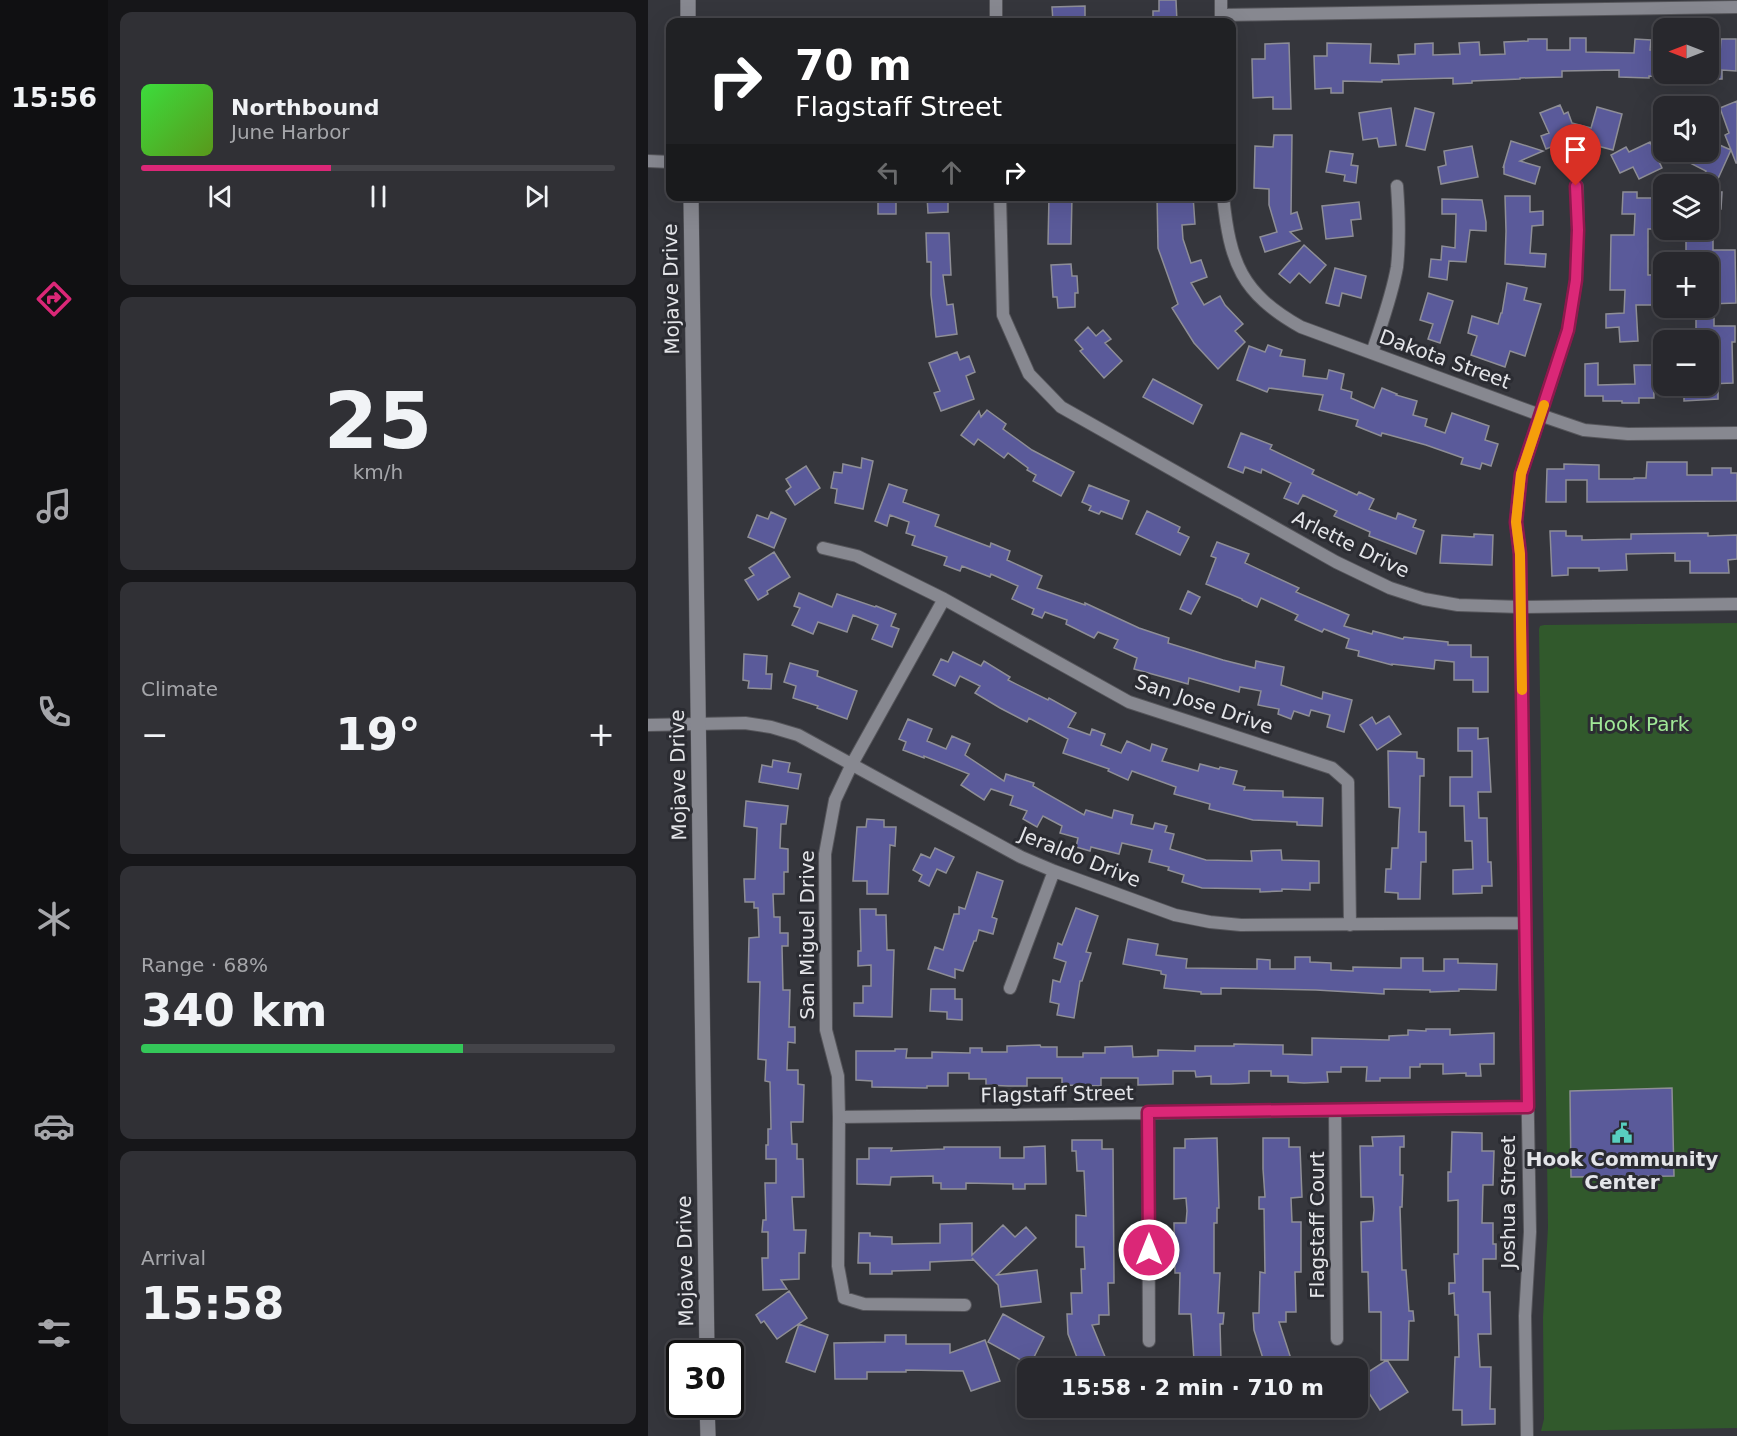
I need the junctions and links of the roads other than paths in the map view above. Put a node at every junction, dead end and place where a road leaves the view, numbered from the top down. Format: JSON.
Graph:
{"nodes":[{"id":1,"x":688,"y":0,"type":"edge"},
{"id":2,"x":996,"y":0,"type":"edge"},
{"id":3,"x":1221,"y":0,"type":"edge"},
{"id":4,"x":1737,"y":7,"type":"edge"},
{"id":5,"x":688,"y":18,"type":"edge"},
{"id":6,"x":996,"y":18,"type":"edge"},
{"id":7,"x":1221,"y":18,"type":"edge"},
{"id":8,"x":1236,"y":19,"type":"edge"},
{"id":9,"x":648,"y":161,"type":"edge"},
{"id":10,"x":666,"y":162,"type":"edge"},
{"id":11,"x":1397,"y":186,"type":"dead end"},
{"id":12,"x":1576,"y":186,"type":"dead end"},
{"id":13,"x":691,"y":201,"type":"edge"},
{"id":14,"x":1000,"y":201,"type":"edge"},
{"id":15,"x":1223,"y":201,"type":"edge"},
{"id":16,"x":1372,"y":353,"type":"junction"},
{"id":17,"x":1540,"y":415,"type":"junction"},
{"id":18,"x":1737,"y":433,"type":"edge"},
{"id":19,"x":823,"y":548,"type":"dead end"},
{"id":20,"x":944,"y":599,"type":"junction"},
{"id":21,"x":1737,"y":604,"type":"edge"},
{"id":22,"x":1521,"y":607,"type":"junction"},
{"id":23,"x":698,"y":723,"type":"junction"},
{"id":24,"x":648,"y":725,"type":"edge"},
{"id":25,"x":852,"y":764,"type":"junction"},
{"id":26,"x":1054,"y":871,"type":"junction"},
{"id":27,"x":1525,"y":923,"type":"junction"},
{"id":28,"x":1350,"y":925,"type":"junction"},
{"id":29,"x":1010,"y":988,"type":"dead end"},
{"id":30,"x":1528,"y":1107,"type":"junction"},
{"id":31,"x":1335,"y":1110,"type":"junction"},
{"id":32,"x":1148,"y":1112,"type":"junction"},
{"id":33,"x":839,"y":1117,"type":"junction"},
{"id":34,"x":965,"y":1305,"type":"dead end"},
{"id":35,"x":1337,"y":1339,"type":"dead end"},
{"id":36,"x":707,"y":1340,"type":"edge"},
{"id":37,"x":1149,"y":1341,"type":"dead end"},
{"id":38,"x":708,"y":1418,"type":"edge"},
{"id":39,"x":708,"y":1436,"type":"edge"},
{"id":40,"x":1527,"y":1436,"type":"edge"}],
"edges":[{"from":1,"to":5,"type":"main road"},
{"from":2,"to":6,"type":"street"},
{"from":3,"to":7,"type":"street"},
{"from":4,"to":8,"type":"street"},
{"from":9,"to":10,"type":"street"},
{"from":11,"to":16,"type":"street"},
{"from":12,"to":17,"type":"street","name":"Joshua Street"},
{"from":13,"to":23,"type":"main road","name":"Mojave Drive"},
{"from":14,"to":22,"type":"street","name":"Arlette Drive"},
{"from":15,"to":16,"type":"street","name":"Dakota Street"},
{"from":16,"to":17,"type":"street","name":"Dakota Street"},
{"from":17,"to":18,"type":"street","name":"Dakota Street"},
{"from":17,"to":22,"type":"street","name":"Joshua Street"},
{"from":19,"to":20,"type":"street","name":"San Jose Drive"},
{"from":20,"to":25,"type":"street","name":"San Miguel Drive"},
{"from":20,"to":28,"type":"street","name":"San Jose Drive"},
{"from":21,"to":22,"type":"street","name":"Arlette Drive"},
{"from":22,"to":27,"type":"street","name":"Joshua Street"},
{"from":23,"to":24,"type":"street","name":"Jeraldo Drive"},
{"from":23,"to":25,"type":"street","name":"Jeraldo Drive"},
{"from":23,"to":36,"type":"main road","name":"Mojave Drive"},
{"from":25,"to":26,"type":"street","name":"Jeraldo Drive"},
{"from":25,"to":33,"type":"street","name":"San Miguel Drive"},
{"from":26,"to":28,"type":"street","name":"Jeraldo Drive"},
{"from":26,"to":29,"type":"street"},
{"from":27,"to":28,"type":"street","name":"Jeraldo Drive"},
{"from":27,"to":30,"type":"street","name":"Joshua Street"},
{"from":30,"to":31,"type":"street","name":"Flagstaff Street"},
{"from":30,"to":40,"type":"street","name":"Joshua Street"},
{"from":31,"to":32,"type":"street","name":"Flagstaff Street"},
{"from":31,"to":35,"type":"street","name":"Flagstaff Court"},
{"from":32,"to":33,"type":"street","name":"Flagstaff Street"},
{"from":32,"to":37,"type":"street"},
{"from":33,"to":34,"type":"street","name":"San Miguel Drive"},
{"from":38,"to":39,"type":"main road"}]}
